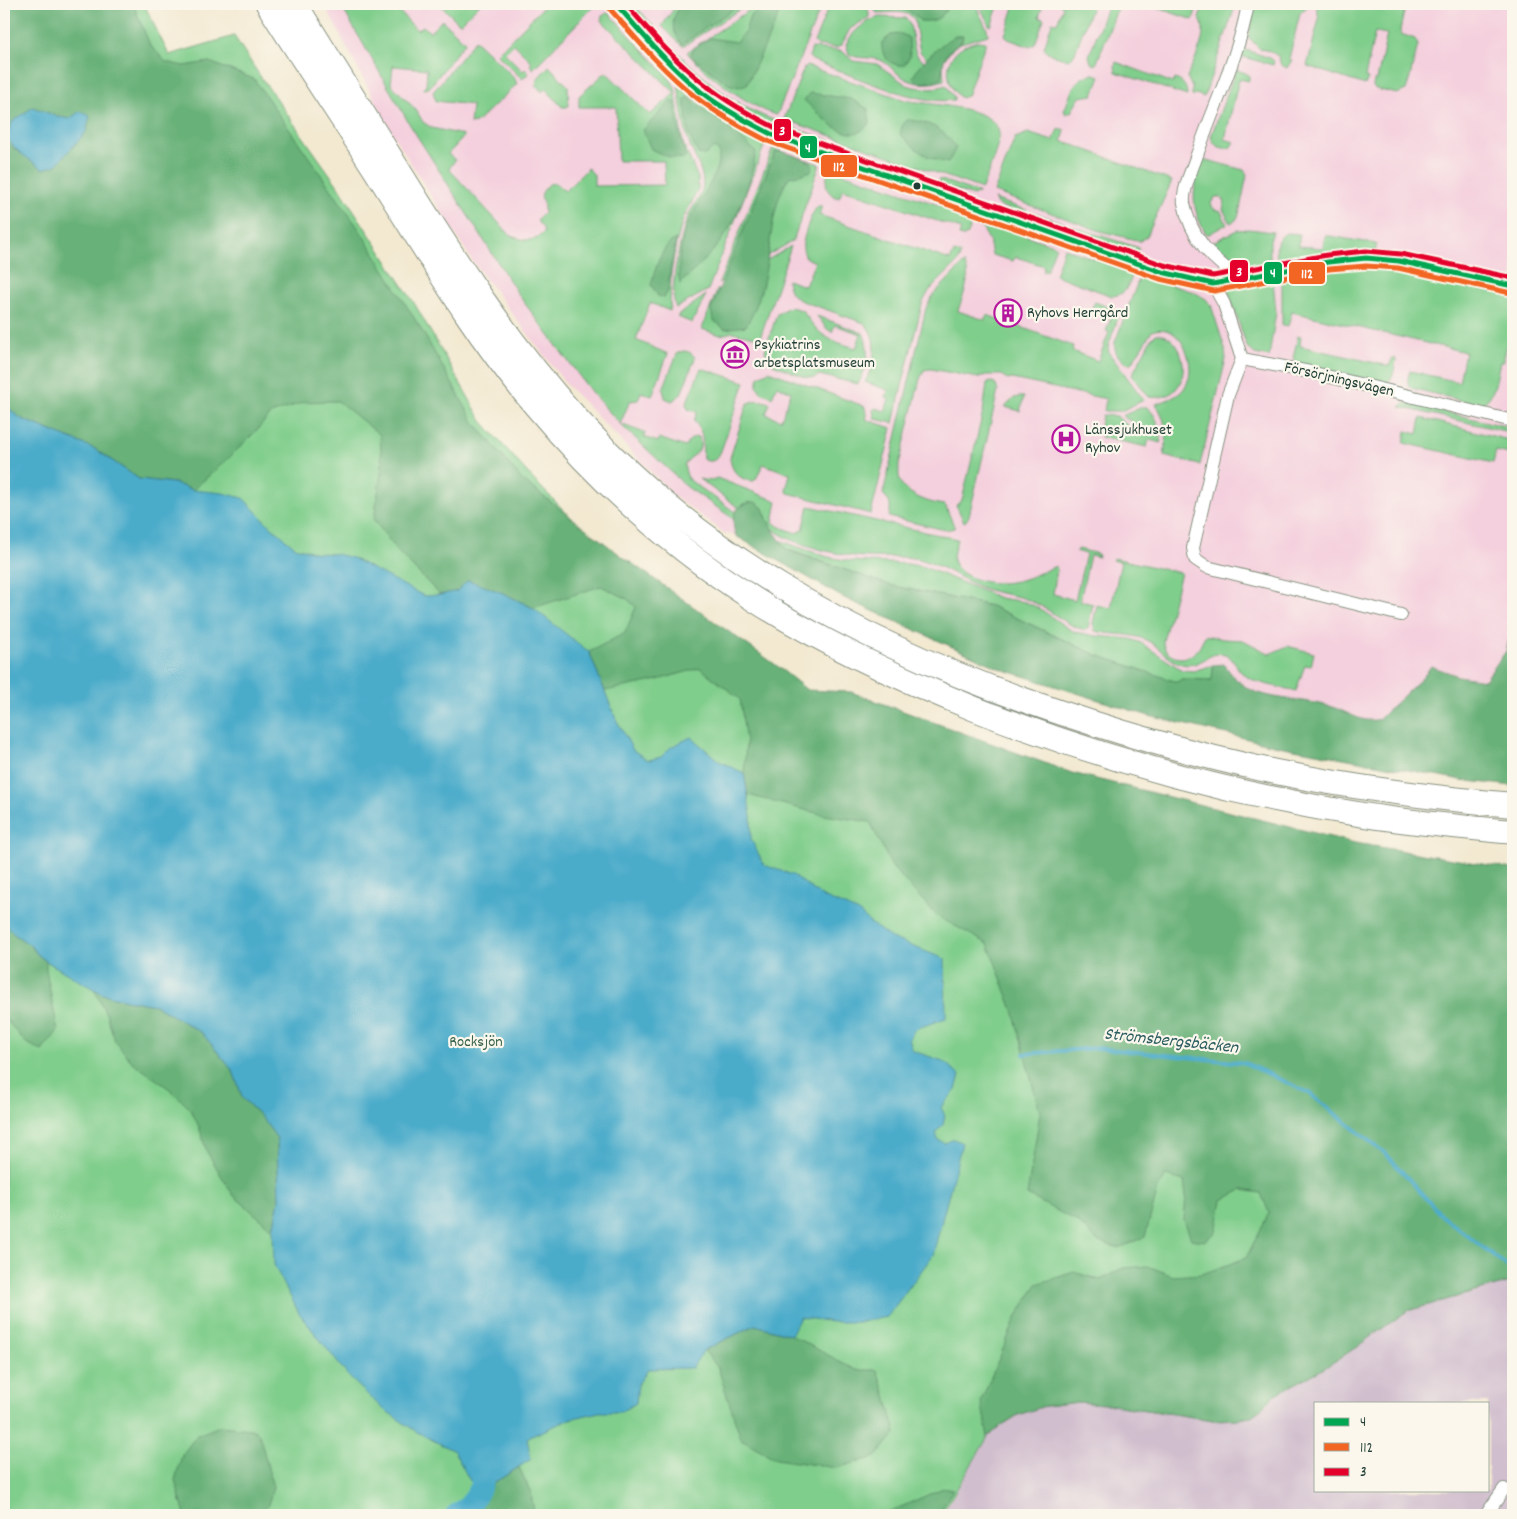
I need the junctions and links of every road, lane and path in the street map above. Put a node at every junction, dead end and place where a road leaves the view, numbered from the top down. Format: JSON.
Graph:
{"nodes":[{"id":1,"x":261,"y":4,"type":"edge"},
{"id":2,"x":268,"y":4,"type":"edge"},
{"id":3,"x":295,"y":4,"type":"edge"},
{"id":4,"x":307,"y":4,"type":"edge"},
{"id":5,"x":616,"y":4,"type":"edge"},
{"id":6,"x":1248,"y":4,"type":"edge"},
{"id":7,"x":290,"y":39,"type":"junction"},
{"id":8,"x":346,"y":86,"type":"junction"},
{"id":9,"x":1242,"y":278,"type":"junction"},
{"id":10,"x":1213,"y":284,"type":"junction"},
{"id":11,"x":1513,"y":286,"type":"edge"},
{"id":12,"x":1242,"y":359,"type":"junction"},
{"id":13,"x":1513,"y":421,"type":"edge"},
{"id":14,"x":1401,"y":615,"type":"dead end"},
{"id":15,"x":1513,"y":806,"type":"edge"},
{"id":16,"x":1437,"y":825,"type":"junction"},
{"id":17,"x":1513,"y":832,"type":"edge"},
{"id":18,"x":1513,"y":844,"type":"edge"},
{"id":19,"x":1504,"y":1489,"type":"dead end"},
{"id":20,"x":1486,"y":1515,"type":"edge"}],
"edges":[{"from":1,"to":7,"type":"highway"},
{"from":2,"to":7,"type":"highway"},
{"from":3,"to":8,"type":"highway"},
{"from":4,"to":8,"type":"highway"},
{"from":5,"to":10,"type":"street"},
{"from":6,"to":9,"type":"street"},
{"from":7,"to":16,"type":"highway"},
{"from":8,"to":15,"type":"highway"},
{"from":9,"to":10,"type":"street"},
{"from":9,"to":11,"type":"street"},
{"from":10,"to":12,"type":"street"},
{"from":12,"to":13,"type":"street","name":"Försörjningsvägen"},
{"from":12,"to":14,"type":"street"},
{"from":16,"to":17,"type":"highway"},
{"from":16,"to":18,"type":"highway"},
{"from":19,"to":20,"type":"street"}]}
